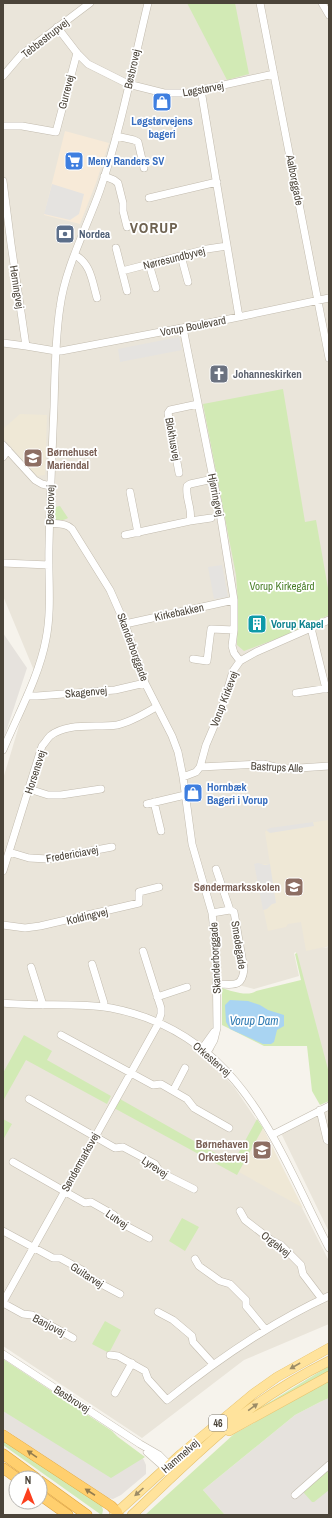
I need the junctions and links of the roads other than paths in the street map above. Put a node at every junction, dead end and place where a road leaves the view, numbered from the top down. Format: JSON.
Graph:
{"nodes":[{"id":1,"x":90,"y":3,"type":"edge"},
{"id":2,"x":148,"y":3,"type":"edge"},
{"id":3,"x":260,"y":3,"type":"edge"},
{"id":4,"x":322,"y":3,"type":"edge"},
{"id":5,"x":329,"y":15,"type":"edge"},
{"id":6,"x":58,"y":28,"type":"junction"},
{"id":7,"x":77,"y":53,"type":"junction"},
{"id":8,"x":274,"y":74,"type":"junction"},
{"id":9,"x":3,"y":76,"type":"edge"},
{"id":10,"x":128,"y":84,"type":"junction"},
{"id":11,"x":201,"y":90,"type":"junction"},
{"id":12,"x":3,"y":126,"type":"edge"},
{"id":13,"x":116,"y":136,"type":"junction"},
{"id":14,"x":144,"y":168,"type":"dead end"},
{"id":15,"x":104,"y":176,"type":"junction"},
{"id":16,"x":3,"y":181,"type":"edge"},
{"id":17,"x":217,"y":182,"type":"junction"},
{"id":18,"x":149,"y":198,"type":"dead end"},
{"id":19,"x":127,"y":227,"type":"dead end"},
{"id":20,"x":227,"y":246,"type":"junction"},
{"id":21,"x":116,"y":248,"type":"dead end"},
{"id":22,"x":75,"y":255,"type":"junction"},
{"id":23,"x":181,"y":256,"type":"junction"},
{"id":24,"x":150,"y":264,"type":"junction"},
{"id":25,"x":122,"y":271,"type":"junction"},
{"id":26,"x":188,"y":282,"type":"dead end"},
{"id":27,"x":156,"y":288,"type":"dead end"},
{"id":28,"x":127,"y":291,"type":"dead end"},
{"id":29,"x":97,"y":298,"type":"dead end"},
{"id":30,"x":329,"y":298,"type":"edge"},
{"id":31,"x":318,"y":300,"type":"junction"},
{"id":32,"x":239,"y":317,"type":"junction"},
{"id":33,"x":183,"y":328,"type":"junction"},
{"id":34,"x":3,"y":343,"type":"edge"},
{"id":35,"x":26,"y":346,"type":"junction"},
{"id":36,"x":56,"y":351,"type":"junction"},
{"id":37,"x":329,"y":358,"type":"edge"},
{"id":38,"x":198,"y":404,"type":"junction"},
{"id":39,"x":5,"y":447,"type":"edge"},
{"id":40,"x":3,"y":457,"type":"edge"},
{"id":41,"x":179,"y":473,"type":"dead end"},
{"id":42,"x":213,"y":479,"type":"junction"},
{"id":43,"x":50,"y":486,"type":"junction"},
{"id":44,"x":130,"y":492,"type":"dead end"},
{"id":45,"x":211,"y":518,"type":"dead end"},
{"id":46,"x":190,"y":521,"type":"junction"},
{"id":47,"x":49,"y":523,"type":"junction"},
{"id":48,"x":138,"y":532,"type":"junction"},
{"id":49,"x":125,"y":535,"type":"dead end"},
{"id":50,"x":3,"y":563,"type":"edge"},
{"id":51,"x":48,"y":564,"type":"junction"},
{"id":52,"x":234,"y":600,"type":"junction"},
{"id":53,"x":329,"y":620,"type":"edge"},
{"id":54,"x":125,"y":624,"type":"junction"},
{"id":55,"x":311,"y":628,"type":"junction"},
{"id":56,"x":234,"y":630,"type":"junction"},
{"id":57,"x":193,"y":659,"type":"dead end"},
{"id":58,"x":240,"y":661,"type":"junction"},
{"id":59,"x":146,"y":683,"type":"junction"},
{"id":60,"x":328,"y":688,"type":"edge"},
{"id":61,"x":296,"y":693,"type":"dead end"},
{"id":62,"x":27,"y":696,"type":"junction"},
{"id":63,"x":156,"y":707,"type":"junction"},
{"id":64,"x":3,"y":750,"type":"edge"},
{"id":65,"x":329,"y":766,"type":"edge"},
{"id":66,"x":200,"y":767,"type":"junction"},
{"id":67,"x":183,"y":777,"type":"junction"},
{"id":68,"x":101,"y":789,"type":"dead end"},
{"id":69,"x":29,"y":790,"type":"junction"},
{"id":70,"x":185,"y":795,"type":"junction"},
{"id":71,"x":161,"y":831,"type":"dead end"},
{"id":72,"x":112,"y":847,"type":"dead end"},
{"id":73,"x":9,"y":852,"type":"junction"},
{"id":74,"x":216,"y":869,"type":"dead end"},
{"id":75,"x":3,"y":871,"type":"edge"},
{"id":76,"x":159,"y":887,"type":"dead end"},
{"id":77,"x":230,"y":910,"type":"junction"},
{"id":78,"x":212,"y":913,"type":"junction"},
{"id":79,"x":3,"y":925,"type":"edge"},
{"id":80,"x":143,"y":951,"type":"dead end"},
{"id":81,"x":92,"y":964,"type":"dead end"},
{"id":82,"x":31,"y":967,"type":"dead end"},
{"id":83,"x":217,"y":984,"type":"junction"},
{"id":84,"x":187,"y":987,"type":"dead end"},
{"id":85,"x":158,"y":997,"type":"junction"},
{"id":86,"x":3,"y":1003,"type":"edge"},
{"id":87,"x":43,"y":1005,"type":"junction"},
{"id":88,"x":103,"y":1007,"type":"junction"},
{"id":89,"x":158,"y":1023,"type":"junction"},
{"id":90,"x":61,"y":1035,"type":"dead end"},
{"id":91,"x":204,"y":1050,"type":"junction"},
{"id":92,"x":185,"y":1068,"type":"dead end"},
{"id":93,"x":129,"y":1073,"type":"junction"},
{"id":94,"x":173,"y":1091,"type":"junction"},
{"id":95,"x":29,"y":1099,"type":"dead end"},
{"id":96,"x":329,"y":1106,"type":"edge"},
{"id":97,"x":320,"y":1110,"type":"junction"},
{"id":98,"x":229,"y":1128,"type":"dead end"},
{"id":99,"x":272,"y":1135,"type":"junction"},
{"id":100,"x":94,"y":1136,"type":"junction"},
{"id":101,"x":329,"y":1141,"type":"edge"},
{"id":102,"x":13,"y":1162,"type":"dead end"},
{"id":103,"x":194,"y":1189,"type":"dead end"},
{"id":104,"x":64,"y":1192,"type":"junction"},
{"id":105,"x":240,"y":1211,"type":"dead end"},
{"id":106,"x":3,"y":1231,"type":"edge"},
{"id":107,"x":149,"y":1238,"type":"dead end"},
{"id":108,"x":34,"y":1248,"type":"junction"},
{"id":109,"x":329,"y":1248,"type":"edge"},
{"id":110,"x":195,"y":1259,"type":"dead end"},
{"id":111,"x":120,"y":1294,"type":"dead end"},
{"id":112,"x":325,"y":1297,"type":"edge"},
{"id":113,"x":3,"y":1303,"type":"edge"},
{"id":114,"x":158,"y":1312,"type":"dead end"},
{"id":115,"x":265,"y":1329,"type":"junction"},
{"id":116,"x":73,"y":1338,"type":"dead end"},
{"id":117,"x":329,"y":1348,"type":"edge"},
{"id":118,"x":3,"y":1354,"type":"edge"},
{"id":119,"x":110,"y":1355,"type":"dead end"},
{"id":120,"x":329,"y":1361,"type":"edge"},
{"id":121,"x":132,"y":1363,"type":"junction"},
{"id":122,"x":213,"y":1364,"type":"junction"},
{"id":123,"x":329,"y":1376,"type":"edge"},
{"id":124,"x":116,"y":1393,"type":"dead end"},
{"id":125,"x":3,"y":1435,"type":"edge"},
{"id":126,"x":212,"y":1441,"type":"junction"},
{"id":127,"x":3,"y":1454,"type":"edge"},
{"id":128,"x":329,"y":1465,"type":"edge"},
{"id":129,"x":168,"y":1467,"type":"junction"},
{"id":130,"x":183,"y":1468,"type":"junction"},
{"id":131,"x":25,"y":1470,"type":"edge"},
{"id":132,"x":48,"y":1487,"type":"edge"},
{"id":133,"x":295,"y":1495,"type":"dead end"},
{"id":134,"x":48,"y":1501,"type":"edge"},
{"id":135,"x":48,"y":1504,"type":"edge"},
{"id":136,"x":116,"y":1514,"type":"edge"},
{"id":137,"x":62,"y":1515,"type":"edge"},
{"id":138,"x":68,"y":1515,"type":"edge"},
{"id":139,"x":87,"y":1515,"type":"edge"},
{"id":140,"x":130,"y":1515,"type":"edge"}],
"edges":[{"from":1,"to":6,"type":"street","name":"Tebbestrupvej"},
{"from":2,"to":10,"type":"street","name":"Bøsbrovej"},
{"from":3,"to":8,"type":"street","name":"Aalborggade"},
{"from":4,"to":5,"type":"street"},
{"from":6,"to":7,"type":"street","name":"Løgstørvej"},
{"from":6,"to":9,"type":"street","name":"Tebbestrupvej"},
{"from":7,"to":10,"type":"street","name":"Løgstørvej"},
{"from":7,"to":12,"type":"street","name":"Gurrevej"},
{"from":8,"to":11,"type":"street","name":"Løgstørvej"},
{"from":8,"to":31,"type":"street","name":"Aalborggade"},
{"from":10,"to":11,"type":"street","name":"Løgstørvej"},
{"from":10,"to":13,"type":"street","name":"Bøsbrovej"},
{"from":11,"to":17,"type":"street"},
{"from":13,"to":14,"type":"street"},
{"from":13,"to":15,"type":"street","name":"Bøsbrovej"},
{"from":15,"to":19,"type":"street"},
{"from":15,"to":22,"type":"street","name":"Bøsbrovej"},
{"from":16,"to":35,"type":"street","name":"Herningvej"},
{"from":17,"to":18,"type":"street"},
{"from":17,"to":20,"type":"street"},
{"from":20,"to":23,"type":"street","name":"Nørresundbyvej"},
{"from":20,"to":32,"type":"street"},
{"from":21,"to":25,"type":"street"},
{"from":22,"to":29,"type":"street"},
{"from":22,"to":36,"type":"street","name":"Bøsbrovej"},
{"from":23,"to":24,"type":"street","name":"Nørresundbyvej"},
{"from":23,"to":26,"type":"street"},
{"from":24,"to":25,"type":"street","name":"Nørresundbyvej"},
{"from":24,"to":27,"type":"street"},
{"from":25,"to":28,"type":"street"},
{"from":30,"to":31,"type":"street","name":"Vorup Boulevard"},
{"from":31,"to":32,"type":"street","name":"Vorup Boulevard"},
{"from":31,"to":37,"type":"street","name":"Aalborggade"},
{"from":32,"to":33,"type":"street","name":"Vorup Boulevard"},
{"from":33,"to":36,"type":"street","name":"Vorup Boulevard"},
{"from":33,"to":38,"type":"street","name":"Hjørringvej"},
{"from":34,"to":35,"type":"street","name":"Vorup Boulevard"},
{"from":35,"to":36,"type":"street","name":"Vorup Boulevard"},
{"from":36,"to":43,"type":"street","name":"Bøsbrovej"},
{"from":38,"to":41,"type":"street","name":"Blokhusvej"},
{"from":38,"to":42,"type":"street","name":"Hjørringvej"},
{"from":39,"to":40,"type":"street"},
{"from":39,"to":43,"type":"street"},
{"from":42,"to":46,"type":"street"},
{"from":42,"to":52,"type":"street","name":"Hjørringvej"},
{"from":43,"to":47,"type":"street","name":"Bøsbrovej"},
{"from":44,"to":48,"type":"street"},
{"from":45,"to":46,"type":"street"},
{"from":46,"to":48,"type":"street"},
{"from":47,"to":51,"type":"street","name":"Bøsbrovej"},
{"from":47,"to":54,"type":"street","name":"Skanderborggade"},
{"from":48,"to":49,"type":"street"},
{"from":50,"to":51,"type":"street"},
{"from":51,"to":62,"type":"street","name":"Bøsbrovej"},
{"from":52,"to":54,"type":"street","name":"Kirkebakken"},
{"from":52,"to":56,"type":"street","name":"Hjørringvej"},
{"from":53,"to":55,"type":"street","name":"Vorup Kirkevej"},
{"from":54,"to":59,"type":"street","name":"Skanderborggade"},
{"from":55,"to":58,"type":"street","name":"Vorup Kirkevej"},
{"from":55,"to":60,"type":"street"},
{"from":56,"to":57,"type":"street"},
{"from":56,"to":58,"type":"street","name":"Hjørringvej"},
{"from":58,"to":66,"type":"street","name":"Vorup Kirkevej"},
{"from":59,"to":62,"type":"street","name":"Skagenvej"},
{"from":59,"to":63,"type":"street","name":"Skanderborggade"},
{"from":60,"to":61,"type":"street"},
{"from":62,"to":64,"type":"street","name":"Bøsbrovej"},
{"from":63,"to":67,"type":"street","name":"Skanderborggade"},
{"from":63,"to":69,"type":"street","name":"Horsensvej"},
{"from":65,"to":66,"type":"street","name":"Bastrups Alle"},
{"from":66,"to":67,"type":"street"},
{"from":67,"to":70,"type":"street","name":"Skanderborggade"},
{"from":68,"to":69,"type":"street"},
{"from":69,"to":73,"type":"street","name":"Horsensvej"},
{"from":70,"to":71,"type":"street"},
{"from":70,"to":78,"type":"street","name":"Skanderborggade"},
{"from":72,"to":73,"type":"street","name":"Fredericiavej"},
{"from":73,"to":75,"type":"street","name":"Horsensvej"},
{"from":74,"to":77,"type":"street","name":"Smedegade"},
{"from":76,"to":79,"type":"street","name":"Koldingvej"},
{"from":77,"to":78,"type":"street","name":"Smedegade"},
{"from":77,"to":83,"type":"street","name":"Smedegade"},
{"from":78,"to":83,"type":"street","name":"Skanderborggade"},
{"from":80,"to":85,"type":"street"},
{"from":81,"to":88,"type":"street"},
{"from":82,"to":87,"type":"street"},
{"from":83,"to":91,"type":"street","name":"Skanderborggade"},
{"from":84,"to":85,"type":"street"},
{"from":85,"to":89,"type":"street"},
{"from":86,"to":87,"type":"street","name":"Orkestervej"},
{"from":87,"to":88,"type":"street","name":"Orkestervej"},
{"from":88,"to":89,"type":"street","name":"Orkestervej"},
{"from":89,"to":91,"type":"street","name":"Orkestervej"},
{"from":89,"to":93,"type":"street","name":"Søndermarksvej"},
{"from":90,"to":93,"type":"street"},
{"from":91,"to":99,"type":"street","name":"Orkestervej"},
{"from":92,"to":94,"type":"street"},
{"from":93,"to":94,"type":"street"},
{"from":93,"to":100,"type":"street","name":"Søndermarksvej"},
{"from":94,"to":98,"type":"street"},
{"from":95,"to":100,"type":"street","name":"Lyrevej"},
{"from":96,"to":97,"type":"street"},
{"from":97,"to":99,"type":"street"},
{"from":97,"to":101,"type":"street"},
{"from":99,"to":109,"type":"street","name":"Orkestervej"},
{"from":100,"to":103,"type":"street","name":"Lyrevej"},
{"from":100,"to":104,"type":"street","name":"Søndermarksvej"},
{"from":102,"to":104,"type":"street","name":"Lutvej"},
{"from":104,"to":107,"type":"street","name":"Lutvej"},
{"from":104,"to":108,"type":"street","name":"Søndermarksvej"},
{"from":105,"to":112,"type":"street","name":"Orgelvej"},
{"from":106,"to":108,"type":"street","name":"Guitarvej"},
{"from":108,"to":111,"type":"street","name":"Guitarvej"},
{"from":108,"to":113,"type":"street","name":"Søndermarksvej"},
{"from":110,"to":115,"type":"street"},
{"from":112,"to":115,"type":"street","name":"Orgelvej"},
{"from":113,"to":116,"type":"street","name":"Banjovej"},
{"from":114,"to":122,"type":"street"},
{"from":115,"to":122,"type":"street","name":"Orgelvej"},
{"from":117,"to":129,"type":"main road","name":"Hammelvej","number":"46","one_way":true},
{"from":118,"to":129,"type":"street","name":"Bøsbrovej"},
{"from":119,"to":121,"type":"street","name":"Orgelvej"},
{"from":126,"to":120,"type":"main road","name":"Hammelvej","number":"46","one_way":true},
{"from":121,"to":122,"type":"street","name":"Orgelvej"},
{"from":121,"to":124,"type":"street"},
{"from":123,"to":126,"type":"main road"},
{"from":136,"to":125,"type":"highway","one_way":true},
{"from":126,"to":130,"type":"main road","name":"Hammelvej","number":"46"},
{"from":127,"to":131,"type":"highway"},
{"from":128,"to":133,"type":"street"},
{"from":129,"to":130,"type":"main road"},
{"from":129,"to":136,"type":"main road","name":"Hammelvej","number":"46","one_way":true},
{"from":129,"to":140,"type":"main road"},
{"from":130,"to":140,"type":"main road","name":"Hammelvej","number":"46"},
{"from":132,"to":139,"type":"highway"},
{"from":134,"to":138,"type":"highway"},
{"from":135,"to":137,"type":"highway"}]}
